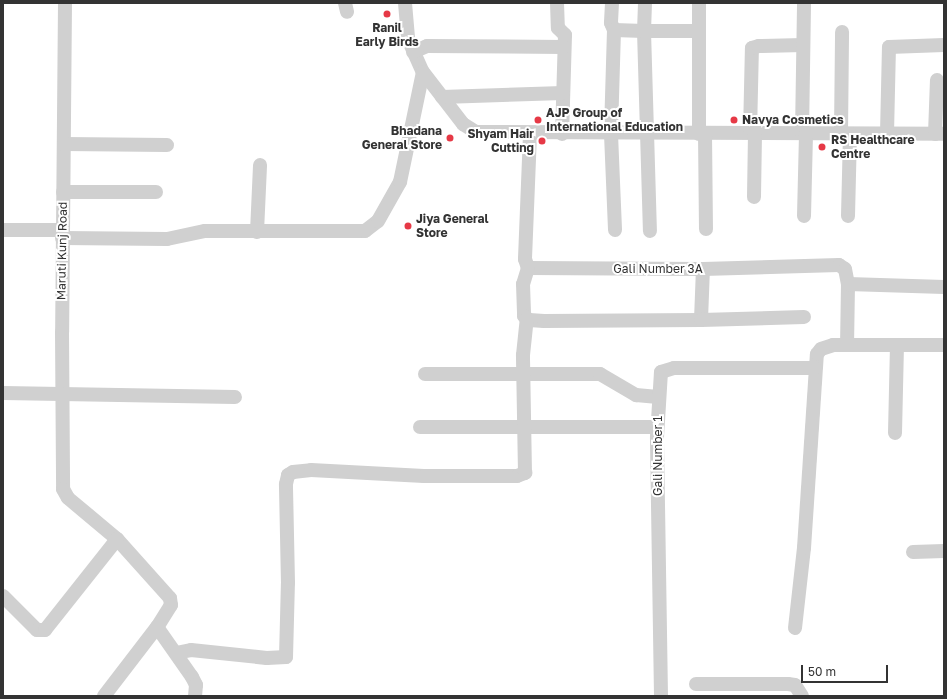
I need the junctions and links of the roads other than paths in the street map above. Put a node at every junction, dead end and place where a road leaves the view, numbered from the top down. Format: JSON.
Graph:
{"nodes":[{"id":1,"x":65,"y":3,"type":"edge"},
{"id":2,"x":405,"y":3,"type":"edge"},
{"id":3,"x":557,"y":3,"type":"edge"},
{"id":4,"x":612,"y":3,"type":"edge"},
{"id":5,"x":645,"y":3,"type":"edge"},
{"id":6,"x":699,"y":3,"type":"edge"},
{"id":7,"x":804,"y":3,"type":"edge"},
{"id":8,"x":614,"y":30,"type":"junction"},
{"id":9,"x":644,"y":30,"type":"junction"},
{"id":10,"x":699,"y":31,"type":"junction"},
{"id":11,"x":842,"y":32,"type":"dead end"},
{"id":12,"x":803,"y":45,"type":"junction"},
{"id":13,"x":944,"y":45,"type":"edge"},
{"id":14,"x":564,"y":47,"type":"junction"},
{"id":15,"x":413,"y":52,"type":"junction"},
{"id":16,"x":423,"y":72,"type":"junction"},
{"id":17,"x":937,"y":80,"type":"dead end"},
{"id":18,"x":563,"y":93,"type":"junction"},
{"id":19,"x":442,"y":97,"type":"junction"},
{"id":20,"x":752,"y":133,"type":"junction"},
{"id":21,"x":804,"y":133,"type":"junction"},
{"id":22,"x":530,"y":134,"type":"junction"},
{"id":23,"x":562,"y":134,"type":"junction"},
{"id":24,"x":611,"y":134,"type":"junction"},
{"id":25,"x":646,"y":134,"type":"junction"},
{"id":26,"x":702,"y":134,"type":"junction"},
{"id":27,"x":846,"y":134,"type":"junction"},
{"id":28,"x":887,"y":134,"type":"junction"},
{"id":29,"x":940,"y":134,"type":"edge"},
{"id":30,"x":64,"y":144,"type":"junction"},
{"id":31,"x":167,"y":145,"type":"dead end"},
{"id":32,"x":260,"y":165,"type":"dead end"},
{"id":33,"x":63,"y":192,"type":"junction"},
{"id":34,"x":156,"y":192,"type":"dead end"},
{"id":35,"x":754,"y":197,"type":"dead end"},
{"id":36,"x":804,"y":216,"type":"dead end"},
{"id":37,"x":848,"y":216,"type":"dead end"},
{"id":38,"x":706,"y":229,"type":"dead end"},
{"id":39,"x":3,"y":230,"type":"edge"},
{"id":40,"x":616,"y":230,"type":"dead end"},
{"id":41,"x":650,"y":231,"type":"dead end"},
{"id":42,"x":257,"y":232,"type":"junction"},
{"id":43,"x":62,"y":234,"type":"junction"},
{"id":44,"x":528,"y":268,"type":"junction"},
{"id":45,"x":703,"y":269,"type":"junction"},
{"id":46,"x":848,"y":284,"type":"junction"},
{"id":47,"x":944,"y":287,"type":"edge"},
{"id":48,"x":804,"y":317,"type":"dead end"},
{"id":49,"x":526,"y":319,"type":"junction"},
{"id":50,"x":701,"y":320,"type":"junction"},
{"id":51,"x":847,"y":345,"type":"junction"},
{"id":52,"x":897,"y":345,"type":"junction"},
{"id":53,"x":944,"y":345,"type":"edge"},
{"id":54,"x":815,"y":368,"type":"junction"},
{"id":55,"x":425,"y":374,"type":"dead end"},
{"id":56,"x":523,"y":375,"type":"junction"},
{"id":57,"x":3,"y":393,"type":"edge"},
{"id":58,"x":63,"y":394,"type":"junction"},
{"id":59,"x":235,"y":397,"type":"dead end"},
{"id":60,"x":658,"y":397,"type":"junction"},
{"id":61,"x":657,"y":427,"type":"junction"},
{"id":62,"x":420,"y":428,"type":"dead end"},
{"id":63,"x":525,"y":428,"type":"junction"},
{"id":64,"x":895,"y":434,"type":"dead end"},
{"id":65,"x":117,"y":539,"type":"junction"},
{"id":66,"x":944,"y":551,"type":"edge"},
{"id":67,"x":913,"y":552,"type":"dead end"},
{"id":68,"x":3,"y":596,"type":"edge"},
{"id":69,"x":157,"y":627,"type":"junction"},
{"id":70,"x":795,"y":628,"type":"dead end"},
{"id":71,"x":176,"y":653,"type":"junction"},
{"id":72,"x":696,"y":684,"type":"dead end"},
{"id":73,"x":193,"y":695,"type":"edge"},
{"id":74,"x":104,"y":696,"type":"edge"},
{"id":75,"x":662,"y":696,"type":"edge"},
{"id":76,"x":802,"y":696,"type":"edge"}],
"edges":[{"from":1,"to":30,"type":"street","name":"Maruti Kunj Road"},
{"from":2,"to":15,"type":"street"},
{"from":3,"to":14,"type":"street"},
{"from":4,"to":8,"type":"street"},
{"from":5,"to":9,"type":"street"},
{"from":6,"to":10,"type":"street"},
{"from":7,"to":12,"type":"street"},
{"from":8,"to":9,"type":"street"},
{"from":8,"to":24,"type":"street"},
{"from":9,"to":10,"type":"street"},
{"from":9,"to":25,"type":"street"},
{"from":10,"to":26,"type":"street"},
{"from":11,"to":27,"type":"street"},
{"from":12,"to":20,"type":"street"},
{"from":12,"to":21,"type":"street"},
{"from":13,"to":28,"type":"street"},
{"from":14,"to":15,"type":"street"},
{"from":14,"to":18,"type":"street"},
{"from":15,"to":16,"type":"street"},
{"from":16,"to":19,"type":"street"},
{"from":16,"to":42,"type":"street"},
{"from":17,"to":29,"type":"street"},
{"from":18,"to":19,"type":"street"},
{"from":18,"to":23,"type":"street"},
{"from":19,"to":22,"type":"street"},
{"from":20,"to":21,"type":"street"},
{"from":20,"to":26,"type":"street"},
{"from":20,"to":35,"type":"street"},
{"from":21,"to":27,"type":"street"},
{"from":21,"to":36,"type":"street"},
{"from":22,"to":23,"type":"street"},
{"from":22,"to":44,"type":"street"},
{"from":23,"to":24,"type":"street"},
{"from":24,"to":25,"type":"street"},
{"from":24,"to":40,"type":"street"},
{"from":25,"to":26,"type":"street"},
{"from":25,"to":41,"type":"street"},
{"from":26,"to":38,"type":"street"},
{"from":27,"to":28,"type":"street"},
{"from":27,"to":37,"type":"street"},
{"from":28,"to":29,"type":"street"},
{"from":30,"to":31,"type":"street"},
{"from":30,"to":33,"type":"street","name":"Maruti Kunj Road"},
{"from":32,"to":42,"type":"street"},
{"from":33,"to":34,"type":"street"},
{"from":33,"to":43,"type":"street","name":"Maruti Kunj Road"},
{"from":39,"to":43,"type":"street"},
{"from":42,"to":43,"type":"street"},
{"from":43,"to":58,"type":"street","name":"Maruti Kunj Road"},
{"from":44,"to":45,"type":"street","name":"Gali Number 3A"},
{"from":44,"to":49,"type":"street"},
{"from":45,"to":46,"type":"street","name":"Gali Number 3A"},
{"from":45,"to":50,"type":"street"},
{"from":46,"to":47,"type":"street"},
{"from":46,"to":51,"type":"street","name":"Gali Number 3A"},
{"from":48,"to":50,"type":"street"},
{"from":49,"to":50,"type":"street"},
{"from":49,"to":56,"type":"street"},
{"from":51,"to":52,"type":"street"},
{"from":51,"to":54,"type":"street"},
{"from":52,"to":53,"type":"street"},
{"from":52,"to":64,"type":"street"},
{"from":54,"to":60,"type":"street","name":"Gali Number 1"},
{"from":54,"to":70,"type":"street"},
{"from":55,"to":56,"type":"street"},
{"from":56,"to":60,"type":"street"},
{"from":56,"to":63,"type":"street"},
{"from":57,"to":58,"type":"street"},
{"from":58,"to":59,"type":"street"},
{"from":58,"to":65,"type":"street","name":"Maruti Kunj Road"},
{"from":60,"to":61,"type":"street","name":"Gali Number 1"},
{"from":61,"to":63,"type":"street"},
{"from":61,"to":75,"type":"street","name":"Gali Number 1"},
{"from":62,"to":63,"type":"street"},
{"from":63,"to":71,"type":"street"},
{"from":65,"to":68,"type":"street"},
{"from":65,"to":69,"type":"street"},
{"from":66,"to":67,"type":"street"},
{"from":69,"to":71,"type":"street"},
{"from":69,"to":74,"type":"street"},
{"from":71,"to":73,"type":"street"},
{"from":72,"to":76,"type":"street"}]}
